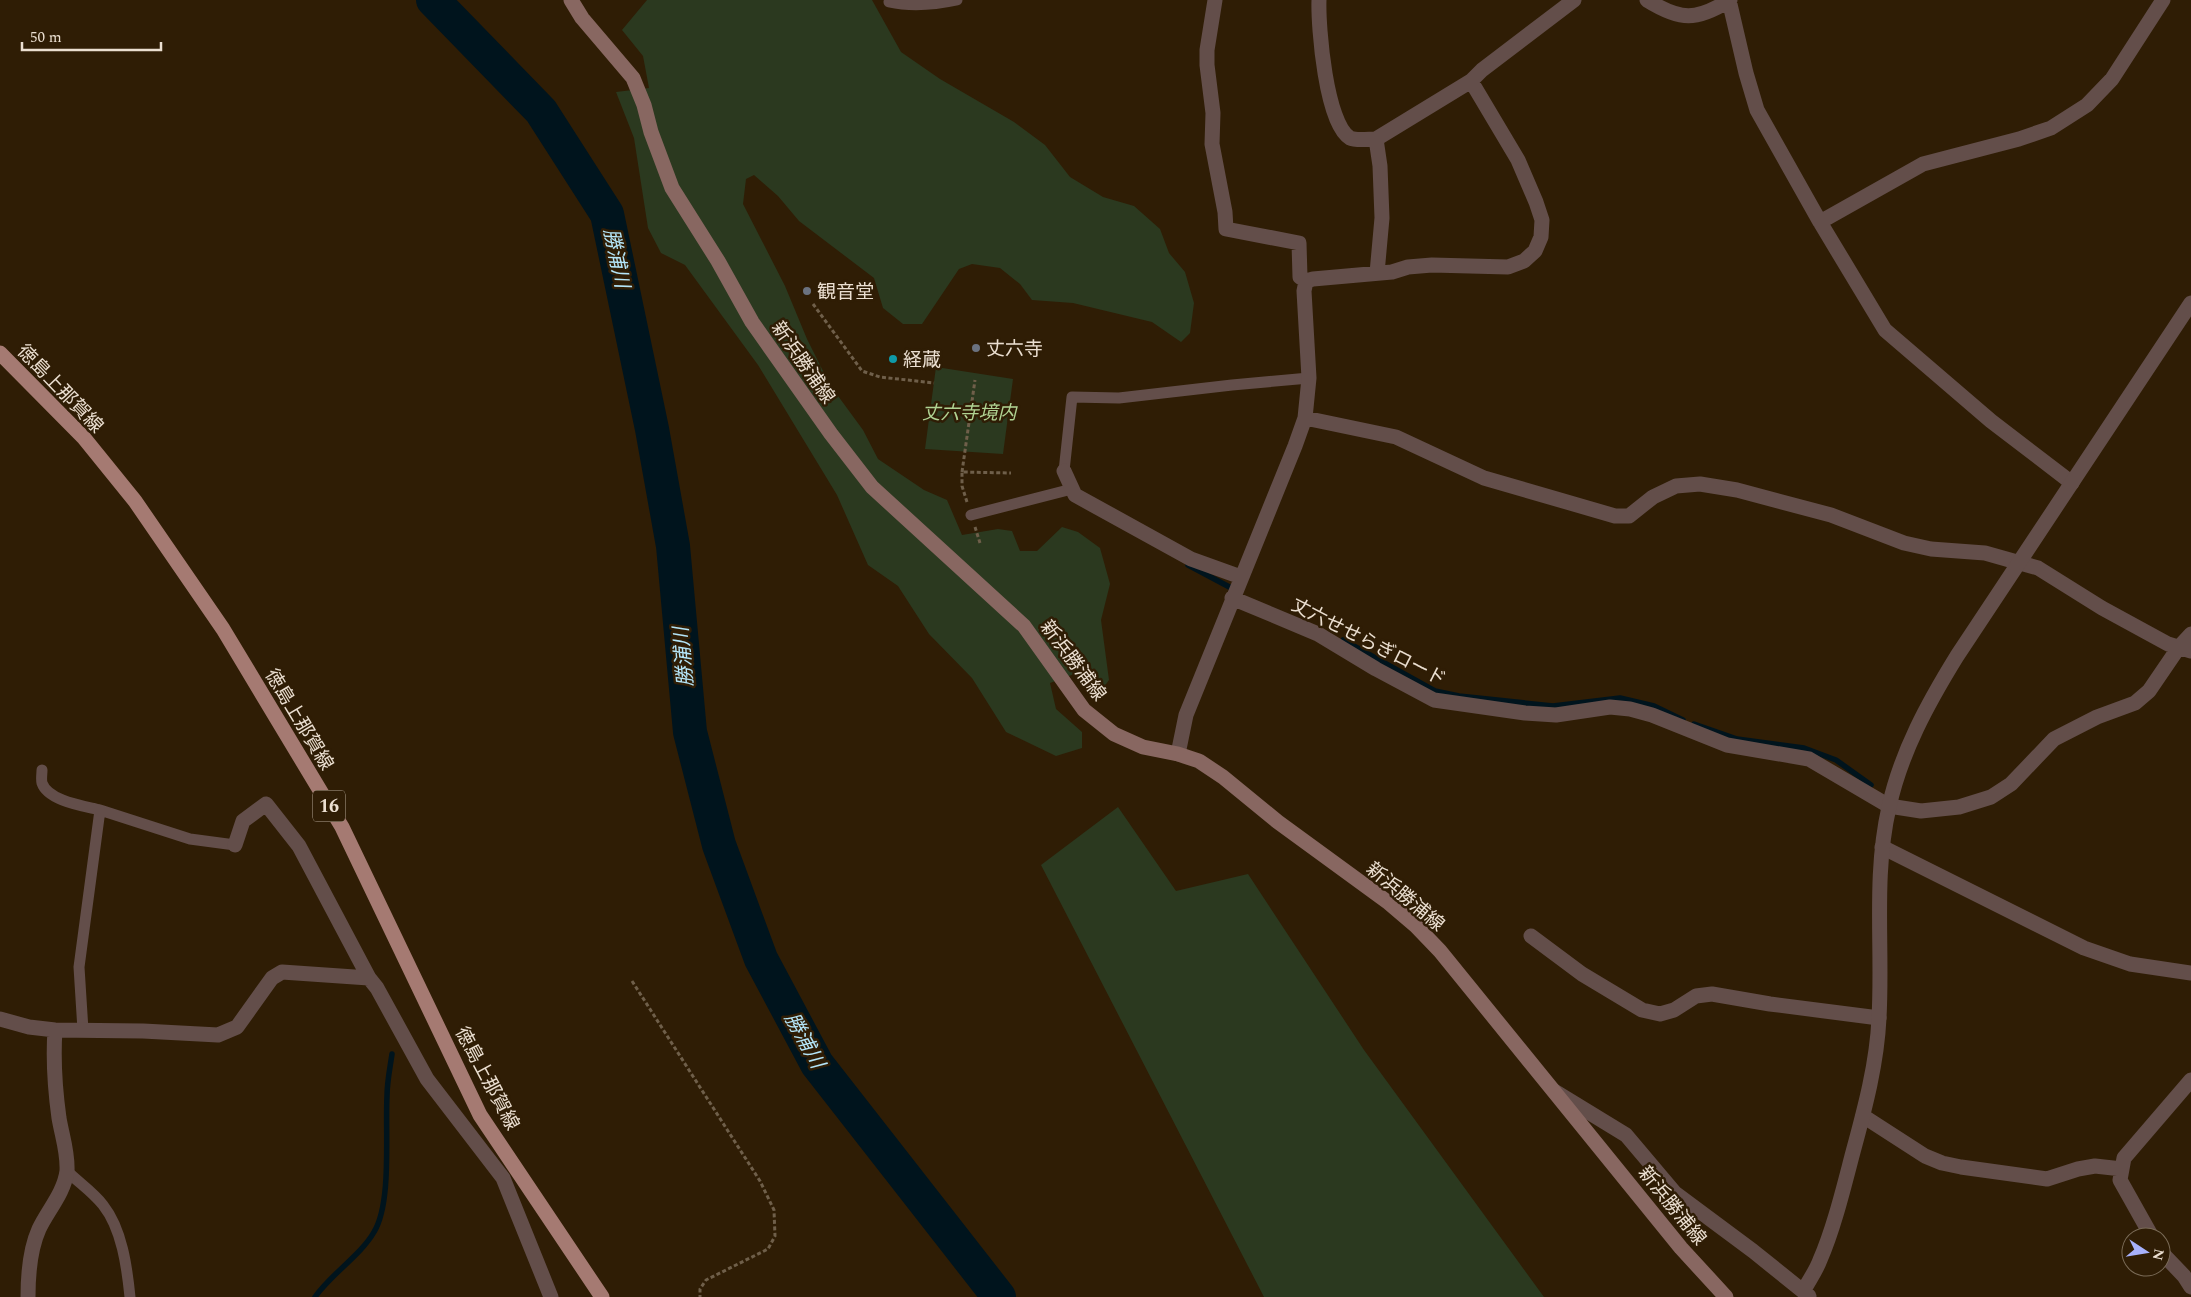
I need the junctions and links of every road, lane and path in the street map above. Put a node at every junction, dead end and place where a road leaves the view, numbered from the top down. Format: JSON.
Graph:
{"nodes":[{"id":1,"x":571,"y":0,"type":"edge"},
{"id":2,"x":957,"y":0,"type":"edge"},
{"id":3,"x":1214,"y":0,"type":"edge"},
{"id":4,"x":1319,"y":0,"type":"edge"},
{"id":5,"x":1574,"y":0,"type":"edge"},
{"id":6,"x":1647,"y":0,"type":"edge"},
{"id":7,"x":1730,"y":0,"type":"edge"},
{"id":8,"x":2163,"y":0,"type":"edge"},
{"id":9,"x":889,"y":2,"type":"dead end"},
{"id":10,"x":1470,"y":81,"type":"junction"},
{"id":11,"x":1376,"y":139,"type":"junction"},
{"id":12,"x":1820,"y":222,"type":"junction"},
{"id":13,"x":1377,"y":273,"type":"junction"},
{"id":14,"x":1306,"y":281,"type":"junction"},
{"id":15,"x":2191,"y":303,"type":"edge"},
{"id":16,"x":813,"y":304,"type":"dead end"},
{"id":17,"x":0,"y":353,"type":"edge"},
{"id":18,"x":1309,"y":378,"type":"junction"},
{"id":19,"x":975,"y":380,"type":"dead end"},
{"id":20,"x":934,"y":383,"type":"dead end"},
{"id":21,"x":1305,"y":418,"type":"junction"},
{"id":22,"x":1064,"y":471,"type":"joint"},
{"id":23,"x":962,"y":472,"type":"junction"},
{"id":24,"x":1011,"y":473,"type":"dead end"},
{"id":25,"x":2072,"y":483,"type":"junction"},
{"id":26,"x":1072,"y":489,"type":"junction"},
{"id":27,"x":970,"y":515,"type":"junction"},
{"id":28,"x":980,"y":543,"type":"dead end"},
{"id":29,"x":2019,"y":563,"type":"junction"},
{"id":30,"x":1240,"y":577,"type":"junction"},
{"id":31,"x":1232,"y":598,"type":"junction"},
{"id":32,"x":2191,"y":634,"type":"edge"},
{"id":33,"x":2185,"y":649,"type":"edge"},
{"id":34,"x":1178,"y":754,"type":"junction"},
{"id":35,"x":42,"y":770,"type":"dead end"},
{"id":36,"x":1889,"y":806,"type":"junction"},
{"id":37,"x":100,"y":810,"type":"junction"},
{"id":38,"x":235,"y":845,"type":"joint"},
{"id":39,"x":1882,"y":847,"type":"junction"},
{"id":40,"x":1531,"y":936,"type":"dead end"},
{"id":41,"x":2191,"y":973,"type":"edge"},
{"id":42,"x":369,"y":978,"type":"junction"},
{"id":43,"x":632,"y":982,"type":"dead end"},
{"id":44,"x":1879,"y":1018,"type":"junction"},
{"id":45,"x":0,"y":1019,"type":"edge"},
{"id":46,"x":55,"y":1030,"type":"junction"},
{"id":47,"x":83,"y":1030,"type":"junction"},
{"id":48,"x":2191,"y":1080,"type":"edge"},
{"id":49,"x":1554,"y":1091,"type":"junction"},
{"id":50,"x":1863,"y":1116,"type":"junction"},
{"id":51,"x":515,"y":1168,"type":"junction"},
{"id":52,"x":2122,"y":1169,"type":"junction"},
{"id":53,"x":67,"y":1171,"type":"junction"},
{"id":54,"x":503,"y":1178,"type":"junction"},
{"id":55,"x":2146,"y":1227,"type":"edge"},
{"id":56,"x":2171,"y":1262,"type":"edge"},
{"id":57,"x":2191,"y":1287,"type":"edge"},
{"id":58,"x":1807,"y":1294,"type":"edge"},
{"id":59,"x":28,"y":1297,"type":"edge"},
{"id":60,"x":130,"y":1297,"type":"edge"},
{"id":61,"x":552,"y":1297,"type":"edge"},
{"id":62,"x":602,"y":1297,"type":"edge"},
{"id":63,"x":700,"y":1297,"type":"edge"},
{"id":64,"x":1726,"y":1297,"type":"edge"}],
"edges":[{"from":1,"to":34,"type":"main road","name":"新浜勝浦線"},
{"from":2,"to":9,"type":"lane"},
{"from":3,"to":14,"type":"street"},
{"from":4,"to":11,"type":"street"},
{"from":5,"to":10,"type":"street"},
{"from":6,"to":7,"type":"street"},
{"from":7,"to":12,"type":"street"},
{"from":8,"to":12,"type":"street"},
{"from":10,"to":11,"type":"street"},
{"from":10,"to":13,"type":"street"},
{"from":11,"to":13,"type":"street"},
{"from":12,"to":25,"type":"street"},
{"from":13,"to":14,"type":"street"},
{"from":14,"to":18,"type":"street"},
{"from":15,"to":25,"type":"street"},
{"from":16,"to":20,"type":"path"},
{"from":17,"to":51,"type":"main road","name":"徳島上那賀線","number":"16"},
{"from":18,"to":21,"type":"street"},
{"from":18,"to":22,"type":"lane"},
{"from":19,"to":23,"type":"path"},
{"from":21,"to":29,"type":"street"},
{"from":21,"to":30,"type":"street"},
{"from":22,"to":26,"type":"street"},
{"from":23,"to":24,"type":"path"},
{"from":23,"to":27,"type":"path"},
{"from":25,"to":29,"type":"street"},
{"from":26,"to":27,"type":"lane"},
{"from":26,"to":30,"type":"street"},
{"from":27,"to":28,"type":"path"},
{"from":29,"to":33,"type":"street"},
{"from":29,"to":36,"type":"street"},
{"from":30,"to":31,"type":"street"},
{"from":31,"to":34,"type":"street"},
{"from":31,"to":36,"type":"street","name":"丈六せせらぎロード"},
{"from":32,"to":33,"type":"street"},
{"from":33,"to":36,"type":"street"},
{"from":34,"to":49,"type":"main road","name":"新浜勝浦線"},
{"from":35,"to":37,"type":"lane"},
{"from":36,"to":39,"type":"street"},
{"from":37,"to":38,"type":"lane"},
{"from":37,"to":47,"type":"lane"},
{"from":38,"to":42,"type":"street"},
{"from":39,"to":41,"type":"street"},
{"from":39,"to":44,"type":"street"},
{"from":40,"to":44,"type":"street"},
{"from":42,"to":47,"type":"street"},
{"from":42,"to":54,"type":"street"},
{"from":43,"to":63,"type":"path"},
{"from":44,"to":50,"type":"street"},
{"from":45,"to":46,"type":"street"},
{"from":46,"to":47,"type":"street"},
{"from":46,"to":53,"type":"street"},
{"from":48,"to":52,"type":"street"},
{"from":49,"to":58,"type":"street"},
{"from":49,"to":64,"type":"main road","name":"新浜勝浦線"},
{"from":50,"to":52,"type":"street"},
{"from":50,"to":58,"type":"street"},
{"from":51,"to":54,"type":"street"},
{"from":51,"to":62,"type":"main road","name":"徳島上那賀線","number":"16"},
{"from":52,"to":55,"type":"street"},
{"from":53,"to":59,"type":"street"},
{"from":53,"to":60,"type":"lane"},
{"from":54,"to":61,"type":"street"},
{"from":56,"to":57,"type":"street"}]}
